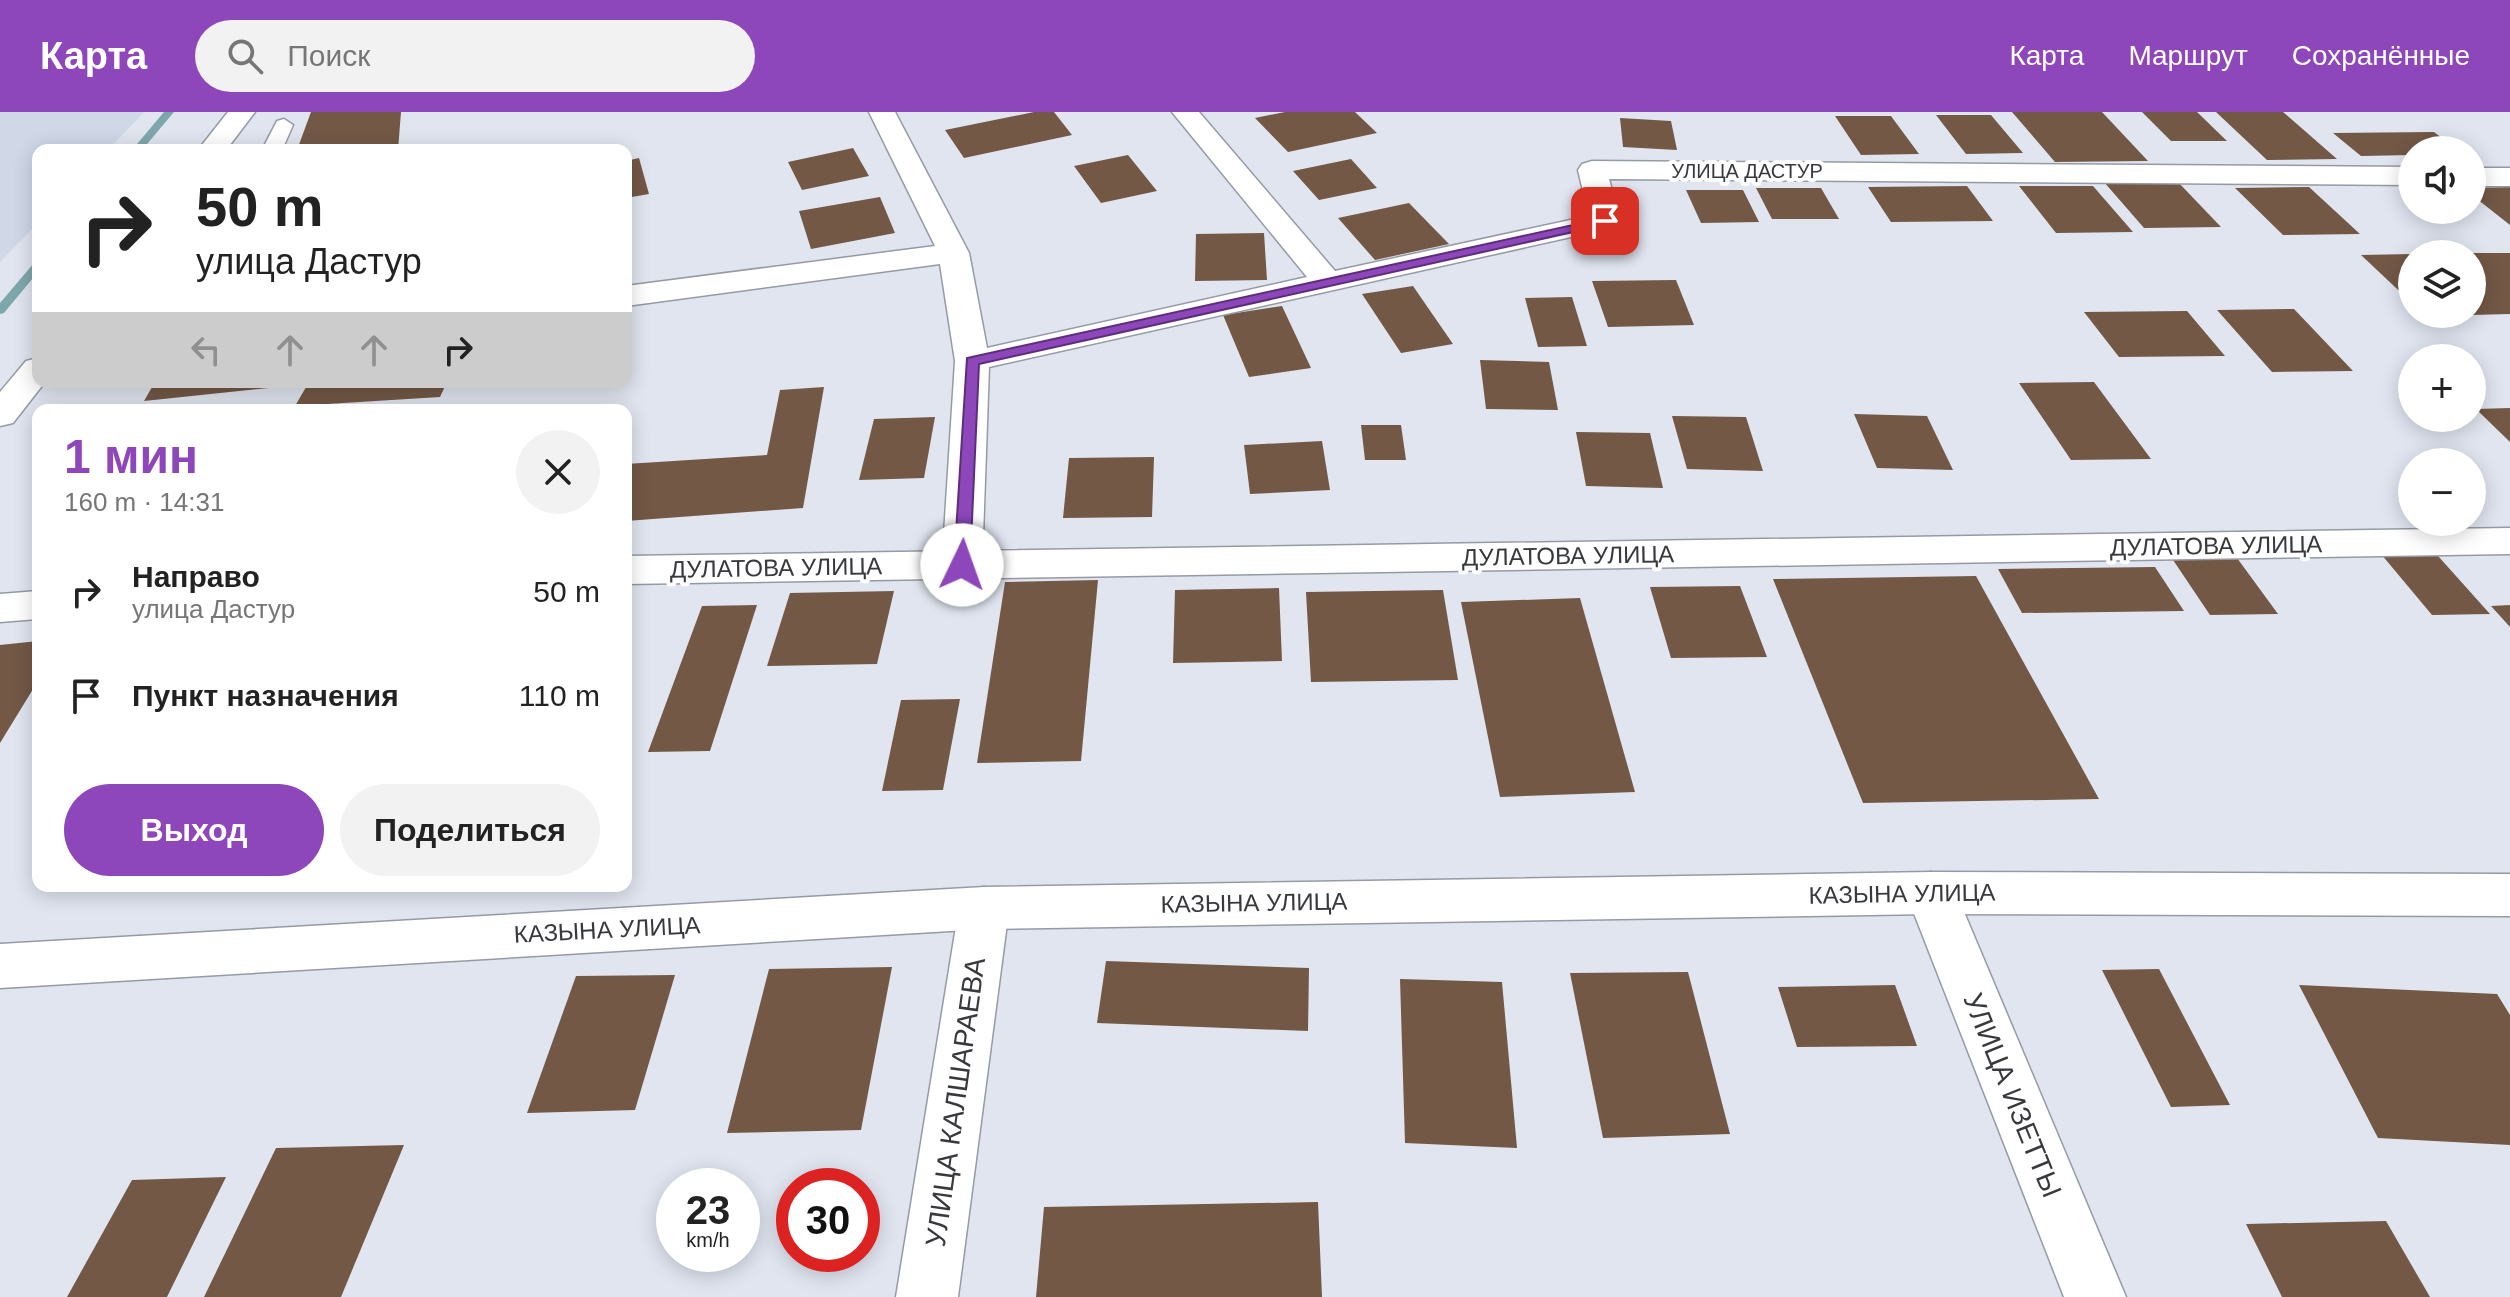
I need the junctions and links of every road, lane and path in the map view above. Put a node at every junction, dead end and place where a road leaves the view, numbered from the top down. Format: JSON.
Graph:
{"nodes":[{"id":1,"x":242,"y":112,"type":"edge"},
{"id":2,"x":882,"y":112,"type":"edge"},
{"id":3,"x":1185,"y":112,"type":"edge"},
{"id":4,"x":284,"y":125,"type":"dead end"},
{"id":5,"x":217,"y":144,"type":"edge"},
{"id":6,"x":275,"y":144,"type":"edge"},
{"id":7,"x":2398,"y":176,"type":"edge"},
{"id":8,"x":2486,"y":177,"type":"edge"},
{"id":9,"x":2510,"y":177,"type":"edge"},
{"id":10,"x":954,"y":253,"type":"junction"},
{"id":11,"x":1328,"y":283,"type":"junction"},
{"id":12,"x":632,"y":295,"type":"edge"},
{"id":13,"x":972,"y":361,"type":"junction"},
{"id":14,"x":32,"y":375,"type":"edge"},
{"id":15,"x":0,"y":415,"type":"edge"},
{"id":16,"x":2510,"y":541,"type":"edge"},
{"id":17,"x":962,"y":565,"type":"junction"},
{"id":18,"x":632,"y":570,"type":"edge"},
{"id":19,"x":32,"y":605,"type":"edge"},
{"id":20,"x":0,"y":608,"type":"edge"},
{"id":21,"x":1931,"y":893,"type":"junction"},
{"id":22,"x":2510,"y":895,"type":"edge"},
{"id":23,"x":984,"y":908,"type":"junction"},
{"id":24,"x":0,"y":966,"type":"edge"},
{"id":25,"x":927,"y":1297,"type":"edge"},
{"id":26,"x":2095,"y":1297,"type":"edge"}],
"edges":[{"from":1,"to":5,"type":"street"},
{"from":2,"to":10,"type":"street"},
{"from":3,"to":11,"type":"street"},
{"from":4,"to":6,"type":"lane"},
{"from":7,"to":11,"type":"street","name":"УЛИЦА ДАСТУР"},
{"from":8,"to":9,"type":"street"},
{"from":10,"to":12,"type":"street"},
{"from":10,"to":13,"type":"street"},
{"from":11,"to":13,"type":"street","name":"УЛИЦА ДАСТУР"},
{"from":13,"to":17,"type":"street"},
{"from":14,"to":15,"type":"street"},
{"from":16,"to":17,"type":"street","name":"ДУЛАТОВА УЛИЦА"},
{"from":17,"to":18,"type":"street","name":"ДУЛАТОВА УЛИЦА"},
{"from":19,"to":20,"type":"street"},
{"from":21,"to":22,"type":"street","name":"КАЗЫНА УЛИЦА"},
{"from":21,"to":23,"type":"street","name":"КАЗЫНА УЛИЦА"},
{"from":21,"to":26,"type":"street","name":"УЛИЦА ИЗЕТТЫ"},
{"from":23,"to":24,"type":"street","name":"КАЗЫНА УЛИЦА"},
{"from":23,"to":25,"type":"street","name":"УЛИЦА КАЛШАРАЕВА"}]}
